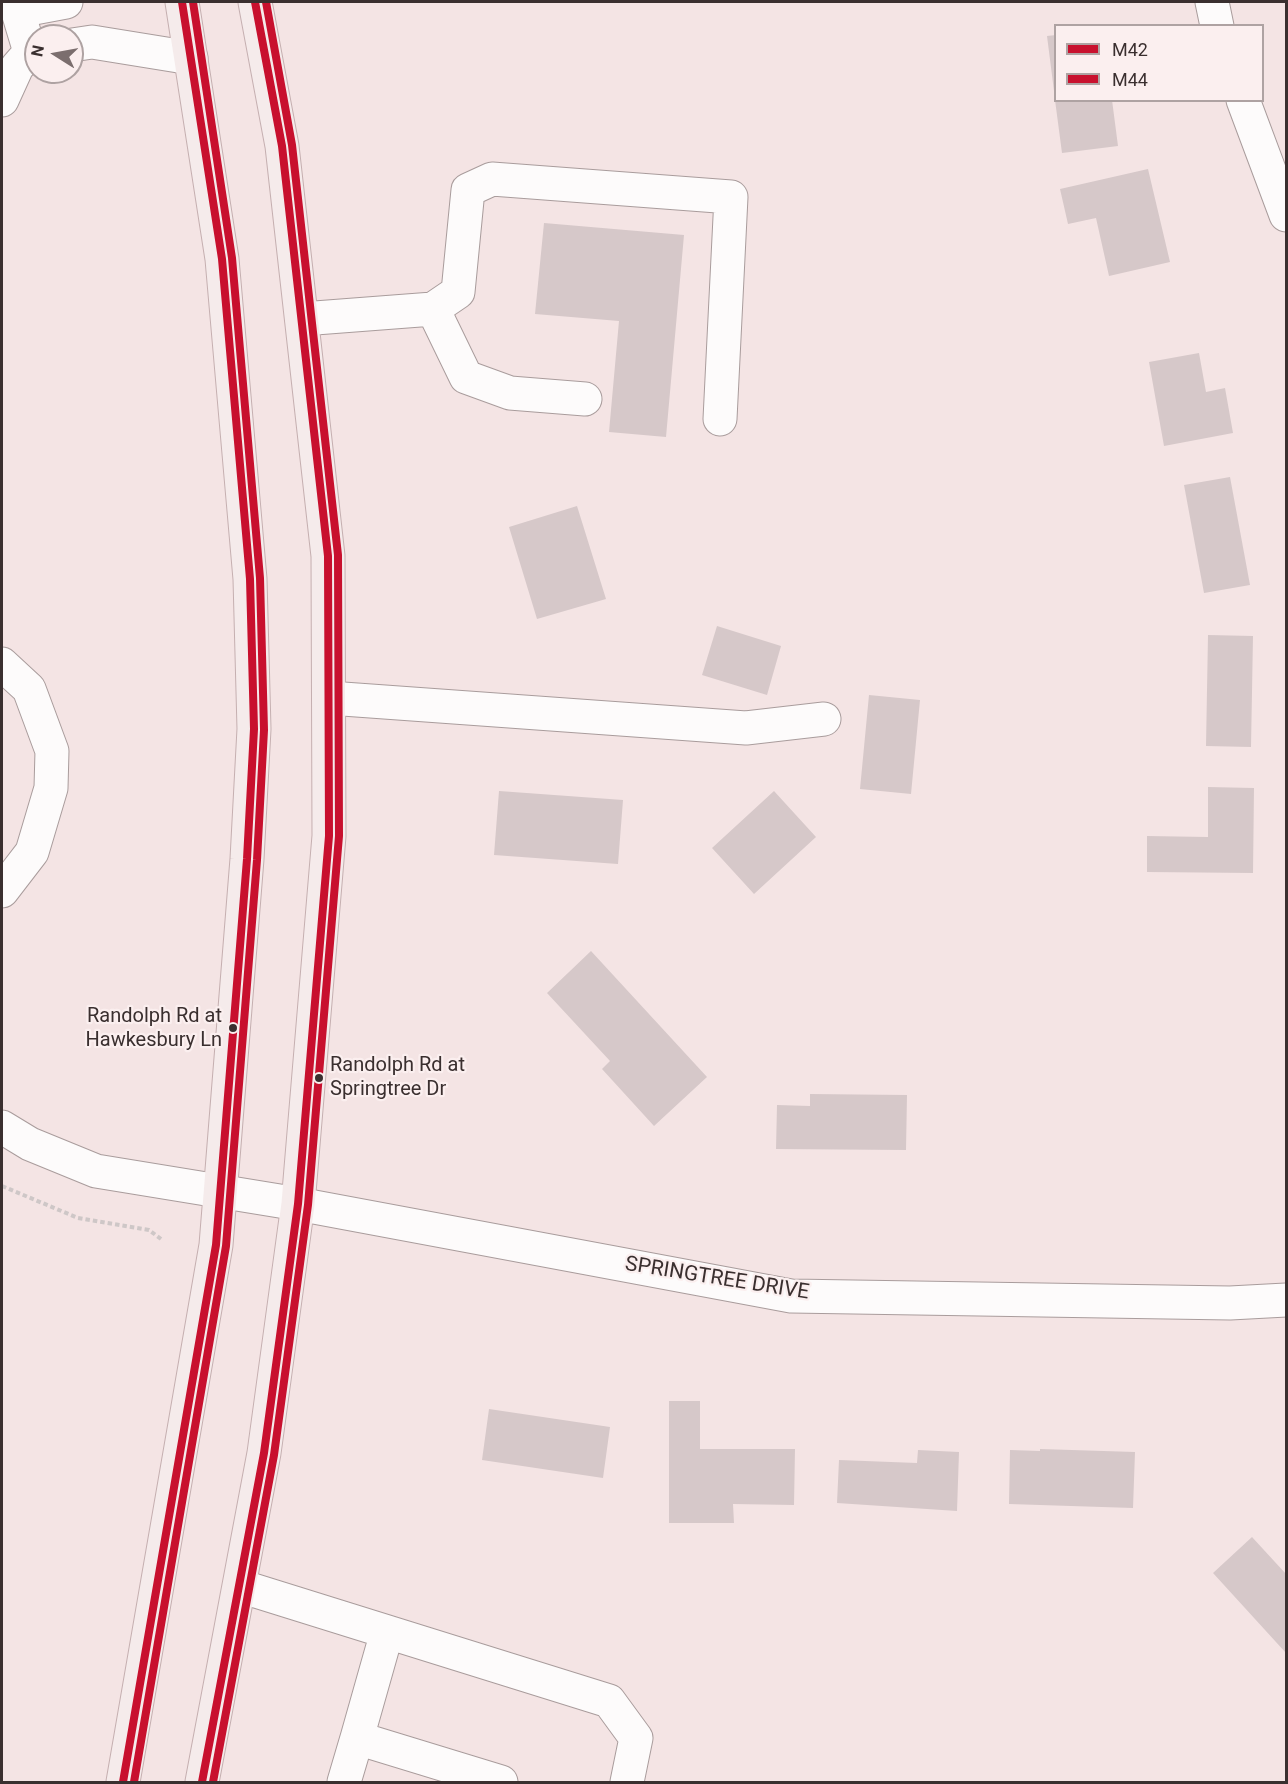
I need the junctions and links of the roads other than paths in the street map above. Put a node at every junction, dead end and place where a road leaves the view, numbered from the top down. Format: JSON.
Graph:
{"nodes":[{"id":1,"x":66,"y":2,"type":"edge"},
{"id":2,"x":182,"y":2,"type":"edge"},
{"id":3,"x":255,"y":2,"type":"edge"},
{"id":4,"x":1212,"y":2,"type":"edge"},
{"id":5,"x":17,"y":6,"type":"edge"},
{"id":6,"x":1217,"y":24,"type":"edge"},
{"id":7,"x":24,"y":26,"type":"edge"},
{"id":8,"x":84,"y":43,"type":"edge"},
{"id":9,"x":190,"y":58,"type":"junction"},
{"id":10,"x":24,"y":60,"type":"edge"},
{"id":11,"x":2,"y":100,"type":"edge"},
{"id":12,"x":1244,"y":102,"type":"edge"},
{"id":13,"x":1287,"y":215,"type":"edge"},
{"id":14,"x":433,"y":309,"type":"junction"},
{"id":15,"x":302,"y":319,"type":"junction"},
{"id":16,"x":585,"y":399,"type":"dead end"},
{"id":17,"x":720,"y":419,"type":"dead end"},
{"id":18,"x":2,"y":664,"type":"edge"},
{"id":19,"x":329,"y":698,"type":"junction"},
{"id":20,"x":824,"y":719,"type":"dead end"},
{"id":21,"x":2,"y":891,"type":"edge"},
{"id":22,"x":2,"y":1127,"type":"edge"},
{"id":23,"x":220,"y":1191,"type":"junction"},
{"id":24,"x":298,"y":1204,"type":"junction"},
{"id":25,"x":1287,"y":1300,"type":"edge"},
{"id":26,"x":240,"y":1586,"type":"junction"},
{"id":27,"x":387,"y":1632,"type":"junction"},
{"id":28,"x":357,"y":1738,"type":"junction"},
{"id":29,"x":123,"y":1782,"type":"edge"},
{"id":30,"x":202,"y":1782,"type":"edge"},
{"id":31,"x":344,"y":1782,"type":"edge"},
{"id":32,"x":501,"y":1782,"type":"edge"},
{"id":33,"x":627,"y":1782,"type":"edge"}],
"edges":[{"from":1,"to":5,"type":"street"},
{"from":2,"to":9,"type":"main road"},
{"from":3,"to":15,"type":"main road"},
{"from":4,"to":6,"type":"street"},
{"from":5,"to":7,"type":"street"},
{"from":8,"to":9,"type":"street"},
{"from":9,"to":23,"type":"main road"},
{"from":10,"to":11,"type":"street"},
{"from":12,"to":13,"type":"street"},
{"from":14,"to":15,"type":"street"},
{"from":14,"to":16,"type":"street"},
{"from":14,"to":17,"type":"street"},
{"from":15,"to":19,"type":"main road"},
{"from":18,"to":21,"type":"street"},
{"from":19,"to":20,"type":"street"},
{"from":19,"to":24,"type":"main road"},
{"from":22,"to":23,"type":"street","name":"SPRINGTREE DRIVE"},
{"from":23,"to":24,"type":"street","name":"SPRINGTREE DRIVE"},
{"from":23,"to":29,"type":"main road"},
{"from":24,"to":25,"type":"street","name":"SPRINGTREE DRIVE"},
{"from":24,"to":26,"type":"main road"},
{"from":26,"to":27,"type":"street"},
{"from":26,"to":30,"type":"main road"},
{"from":27,"to":28,"type":"street"},
{"from":27,"to":33,"type":"street"},
{"from":28,"to":31,"type":"street"},
{"from":28,"to":32,"type":"street"}]}
